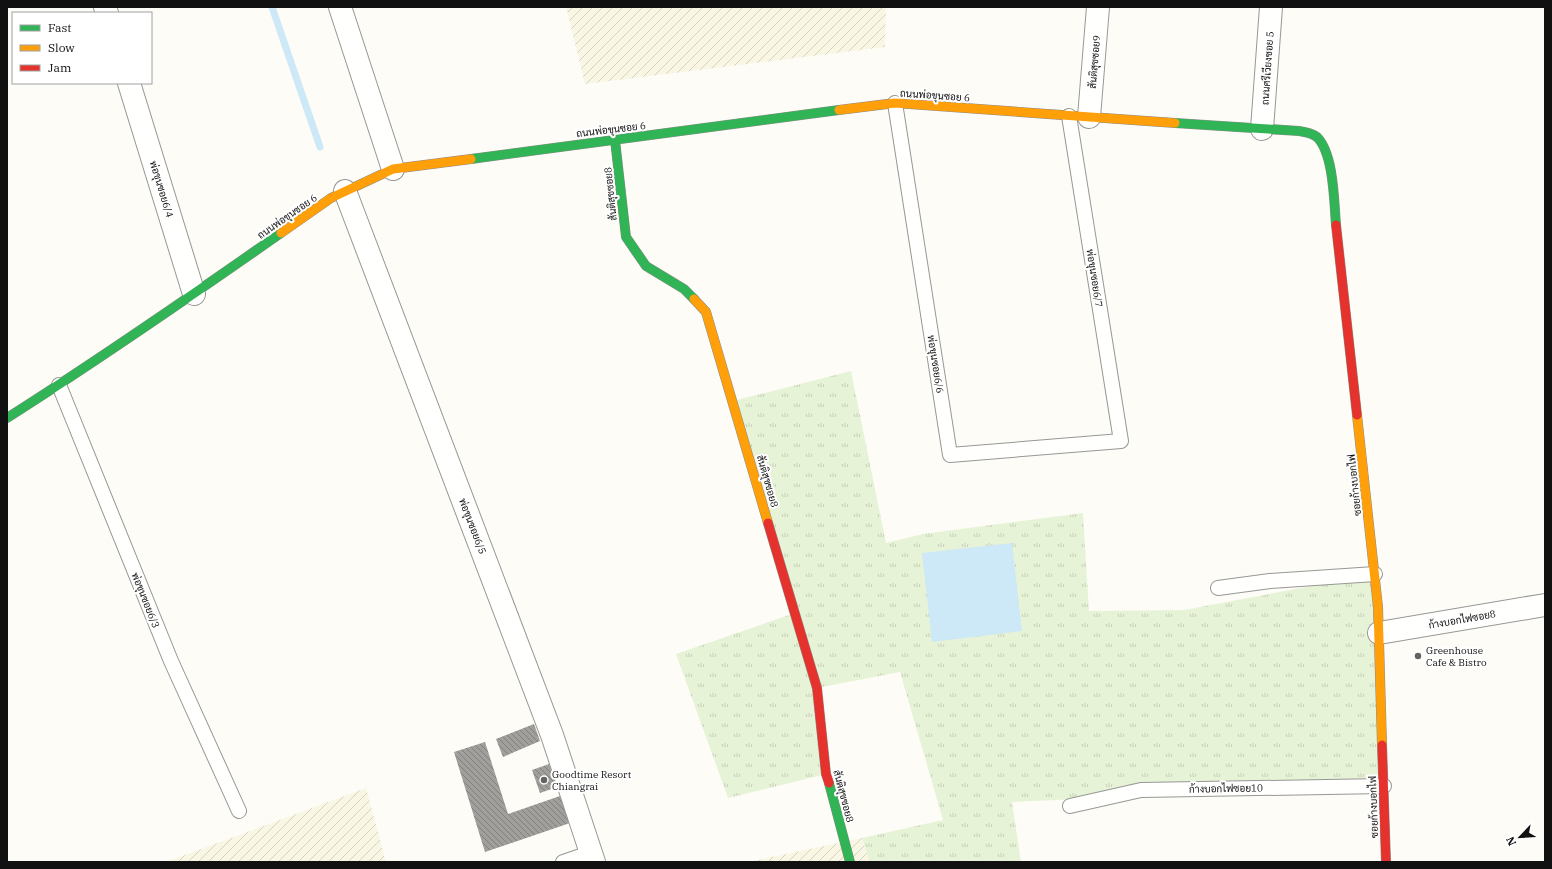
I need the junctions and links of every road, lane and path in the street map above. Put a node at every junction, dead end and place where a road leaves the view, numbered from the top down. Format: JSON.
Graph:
{"nodes":[{"id":1,"x":340,"y":7,"type":"edge"},
{"id":2,"x":1098,"y":7,"type":"edge"},
{"id":3,"x":1271,"y":7,"type":"edge"},
{"id":4,"x":129,"y":84,"type":"edge"},
{"id":5,"x":896,"y":103,"type":"junction"},
{"id":6,"x":1079,"y":116,"type":"junction"},
{"id":7,"x":1262,"y":129,"type":"junction"},
{"id":8,"x":1290,"y":131,"type":"joint"},
{"id":9,"x":615,"y":140,"type":"junction"},
{"id":10,"x":393,"y":169,"type":"junction"},
{"id":11,"x":345,"y":191,"type":"junction"},
{"id":12,"x":194,"y":294,"type":"junction"},
{"id":13,"x":59,"y":386,"type":"junction"},
{"id":14,"x":7,"y":418,"type":"edge"},
{"id":15,"x":1121,"y":440,"type":"joint"},
{"id":16,"x":1375,"y":574,"type":"junction"},
{"id":17,"x":1218,"y":588,"type":"dead end"},
{"id":18,"x":1545,"y":605,"type":"edge"},
{"id":19,"x":1379,"y":633,"type":"junction"},
{"id":20,"x":1384,"y":786,"type":"junction"},
{"id":21,"x":1070,"y":806,"type":"dead end"},
{"id":22,"x":239,"y":811,"type":"dead end"},
{"id":23,"x":593,"y":857,"type":"edge"},
{"id":24,"x":563,"y":862,"type":"edge"},
{"id":25,"x":850,"y":862,"type":"edge"},
{"id":26,"x":1386,"y":862,"type":"edge"}],
"edges":[{"from":1,"to":10,"type":"street"},
{"from":2,"to":6,"type":"street","name":"สันติสุขซอย9"},
{"from":3,"to":7,"type":"street","name":"ถนนศรีเวียงซอย 5"},
{"from":4,"to":12,"type":"street","name":"พ่อขุนซอย6/4"},
{"from":5,"to":6,"type":"street","name":"ถนนพ่อขุนซอย 6"},
{"from":5,"to":9,"type":"street","name":"ถนนพ่อขุนซอย 6"},
{"from":5,"to":15,"type":"lane","name":"พ่อขุนซอย6/6"},
{"from":6,"to":7,"type":"street","name":"ถนนพ่อขุนซอย 6"},
{"from":6,"to":15,"type":"lane","name":"พ่อขุนซอย6/7"},
{"from":7,"to":8,"type":"street","name":"ถนนพ่อขุนซอย 6"},
{"from":8,"to":16,"type":"street","name":"ซอยก้างบอกไฟ"},
{"from":9,"to":10,"type":"street","name":"ถนนพ่อขุนซอย 6"},
{"from":9,"to":25,"type":"street","name":"สันติสุขซอย8"},
{"from":10,"to":11,"type":"street","name":"ถนนพ่อขุนซอย 6"},
{"from":11,"to":12,"type":"street","name":"ถนนพ่อขุนซอย 6"},
{"from":11,"to":23,"type":"street","name":"พ่อขุนซอย6/5"},
{"from":12,"to":13,"type":"street","name":"ถนนพ่อขุนซอย 6"},
{"from":13,"to":14,"type":"street","name":"ถนนพ่อขุนซอย 6"},
{"from":13,"to":22,"type":"lane","name":"พ่อขุนซอย6/3"},
{"from":16,"to":17,"type":"lane"},
{"from":16,"to":19,"type":"street","name":"ซอยก้างบอกไฟ"},
{"from":18,"to":19,"type":"street","name":"ก้างบอกไฟซอย8"},
{"from":19,"to":20,"type":"street","name":"ซอยก้างบอกไฟ"},
{"from":20,"to":21,"type":"lane","name":"ก้างบอกไฟซอย10"},
{"from":20,"to":26,"type":"street","name":"ซอยก้างบอกไฟ"},
{"from":23,"to":24,"type":"lane"}]}
